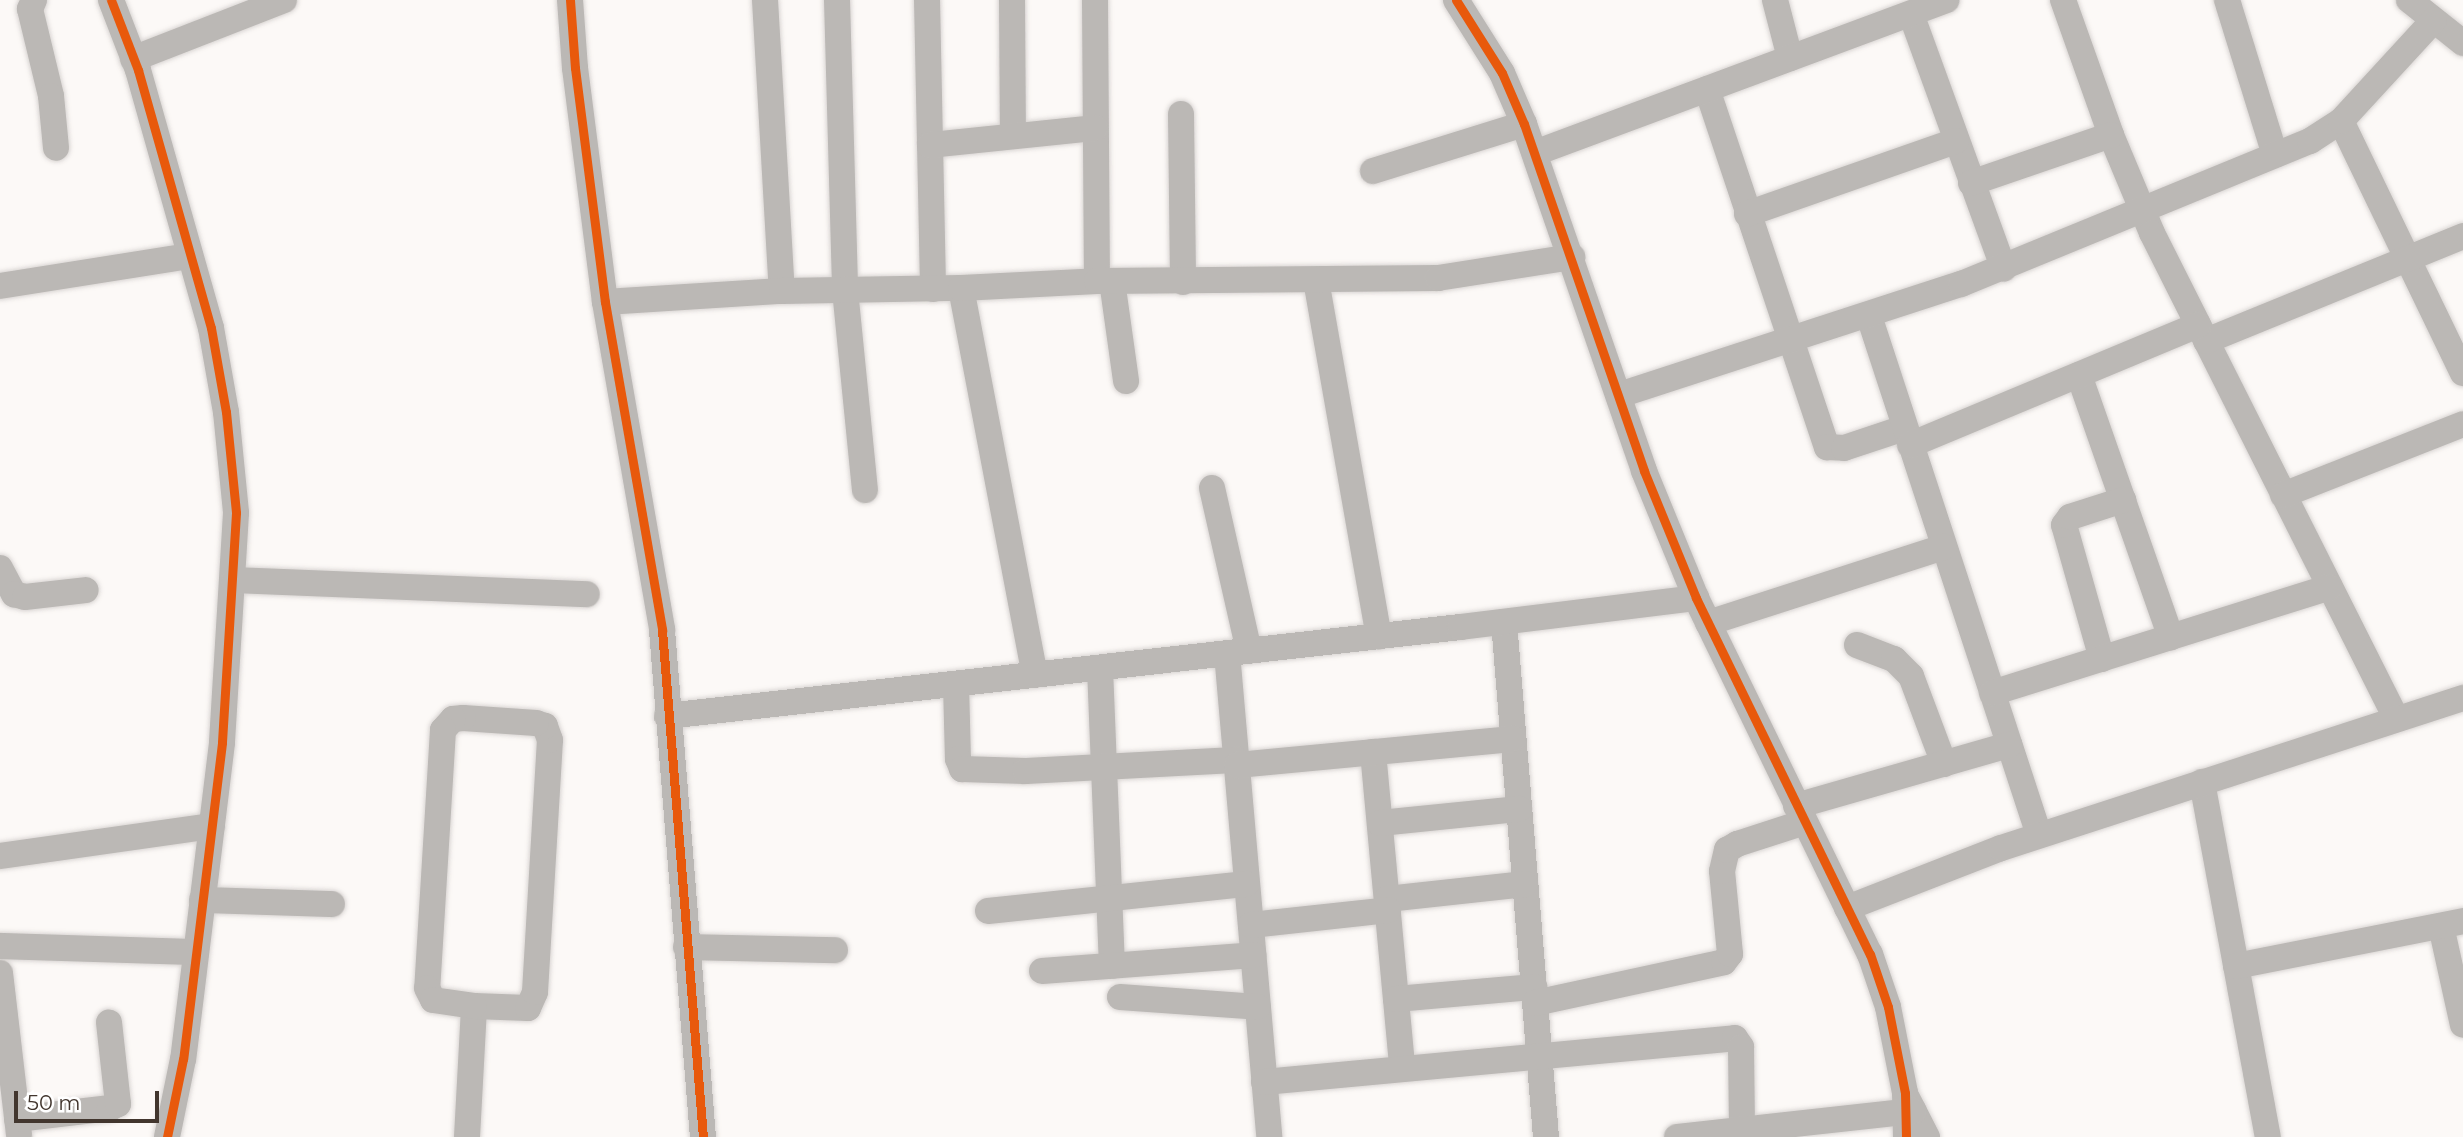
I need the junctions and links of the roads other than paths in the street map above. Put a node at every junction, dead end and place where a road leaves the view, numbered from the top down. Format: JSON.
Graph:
{"nodes":[{"id":1,"x":34,"y":0,"type":"edge"},
{"id":2,"x":111,"y":0,"type":"edge"},
{"id":3,"x":284,"y":0,"type":"edge"},
{"id":4,"x":570,"y":0,"type":"edge"},
{"id":5,"x":765,"y":0,"type":"edge"},
{"id":6,"x":837,"y":0,"type":"edge"},
{"id":7,"x":927,"y":0,"type":"edge"},
{"id":8,"x":1012,"y":0,"type":"edge"},
{"id":9,"x":1095,"y":0,"type":"edge"},
{"id":10,"x":1456,"y":0,"type":"edge"},
{"id":11,"x":1775,"y":0,"type":"edge"},
{"id":12,"x":1947,"y":0,"type":"edge"},
{"id":13,"x":2063,"y":0,"type":"edge"},
{"id":14,"x":2227,"y":0,"type":"edge"},
{"id":15,"x":2409,"y":0,"type":"edge"},
{"id":16,"x":1911,"y":13,"type":"junction"},
{"id":17,"x":2434,"y":20,"type":"junction"},
{"id":18,"x":2463,"y":43,"type":"edge"},
{"id":19,"x":1790,"y":58,"type":"junction"},
{"id":20,"x":133,"y":59,"type":"junction"},
{"id":21,"x":1707,"y":89,"type":"junction"},
{"id":22,"x":1181,"y":114,"type":"dead end"},
{"id":23,"x":2341,"y":121,"type":"junction"},
{"id":24,"x":1524,"y":124,"type":"junction"},
{"id":25,"x":1095,"y":128,"type":"junction"},
{"id":26,"x":2111,"y":135,"type":"junction"},
{"id":27,"x":1013,"y":136,"type":"junction"},
{"id":28,"x":1956,"y":141,"type":"junction"},
{"id":29,"x":930,"y":145,"type":"junction"},
{"id":30,"x":56,"y":148,"type":"dead end"},
{"id":31,"x":1535,"y":153,"type":"junction"},
{"id":32,"x":2275,"y":156,"type":"junction"},
{"id":33,"x":1373,"y":171,"type":"dead end"},
{"id":34,"x":1971,"y":183,"type":"junction"},
{"id":35,"x":2143,"y":212,"type":"junction"},
{"id":36,"x":1747,"y":214,"type":"junction"},
{"id":37,"x":2463,"y":236,"type":"edge"},
{"id":38,"x":190,"y":256,"type":"junction"},
{"id":39,"x":1572,"y":257,"type":"junction"},
{"id":40,"x":2408,"y":258,"type":"junction"},
{"id":41,"x":2004,"y":269,"type":"junction"},
{"id":42,"x":1316,"y":280,"type":"junction"},
{"id":43,"x":1105,"y":281,"type":"junction"},
{"id":44,"x":1183,"y":282,"type":"junction"},
{"id":45,"x":0,"y":286,"type":"edge"},
{"id":46,"x":961,"y":288,"type":"junction"},
{"id":47,"x":933,"y":289,"type":"junction"},
{"id":48,"x":845,"y":290,"type":"junction"},
{"id":49,"x":782,"y":291,"type":"junction"},
{"id":50,"x":605,"y":302,"type":"junction"},
{"id":51,"x":1868,"y":316,"type":"junction"},
{"id":52,"x":2202,"y":333,"type":"junction"},
{"id":53,"x":1790,"y":340,"type":"junction"},
{"id":54,"x":2463,"y":373,"type":"edge"},
{"id":55,"x":2079,"y":374,"type":"junction"},
{"id":56,"x":1126,"y":381,"type":"dead end"},
{"id":57,"x":1619,"y":395,"type":"junction"},
{"id":58,"x":2463,"y":424,"type":"edge"},
{"id":59,"x":1907,"y":437,"type":"junction"},
{"id":60,"x":1212,"y":488,"type":"dead end"},
{"id":61,"x":865,"y":490,"type":"dead end"},
{"id":62,"x":2283,"y":495,"type":"junction"},
{"id":63,"x":2123,"y":500,"type":"junction"},
{"id":64,"x":1944,"y":547,"type":"junction"},
{"id":65,"x":0,"y":568,"type":"edge"},
{"id":66,"x":234,"y":580,"type":"junction"},
{"id":67,"x":2330,"y":587,"type":"junction"},
{"id":68,"x":86,"y":590,"type":"dead end"},
{"id":69,"x":587,"y":594,"type":"dead end"},
{"id":70,"x":1696,"y":598,"type":"junction"},
{"id":71,"x":1503,"y":622,"type":"junction"},
{"id":72,"x":1708,"y":623,"type":"junction"},
{"id":73,"x":1379,"y":636,"type":"junction"},
{"id":74,"x":2171,"y":637,"type":"junction"},
{"id":75,"x":1857,"y":645,"type":"dead end"},
{"id":76,"x":1238,"y":652,"type":"junction"},
{"id":77,"x":2102,"y":659,"type":"junction"},
{"id":78,"x":1100,"y":667,"type":"junction"},
{"id":79,"x":1035,"y":675,"type":"junction"},
{"id":80,"x":956,"y":684,"type":"junction"},
{"id":81,"x":1992,"y":693,"type":"junction"},
{"id":82,"x":2463,"y":698,"type":"edge"},
{"id":83,"x":667,"y":716,"type":"junction"},
{"id":84,"x":2396,"y":718,"type":"junction"},
{"id":85,"x":1513,"y":739,"type":"junction"},
{"id":86,"x":2009,"y":746,"type":"junction"},
{"id":87,"x":1373,"y":752,"type":"junction"},
{"id":88,"x":1236,"y":763,"type":"junction"},
{"id":89,"x":1944,"y":764,"type":"junction"},
{"id":90,"x":1103,"y":768,"type":"junction"},
{"id":91,"x":2202,"y":782,"type":"junction"},
{"id":92,"x":1519,"y":809,"type":"junction"},
{"id":93,"x":1800,"y":814,"type":"junction"},
{"id":94,"x":1380,"y":823,"type":"junction"},
{"id":95,"x":212,"y":826,"type":"junction"},
{"id":96,"x":2039,"y":835,"type":"junction"},
{"id":97,"x":0,"y":856,"type":"edge"},
{"id":98,"x":1247,"y":884,"type":"junction"},
{"id":99,"x":1525,"y":884,"type":"junction"},
{"id":100,"x":1109,"y":898,"type":"junction"},
{"id":101,"x":202,"y":900,"type":"junction"},
{"id":102,"x":332,"y":904,"type":"dead end"},
{"id":103,"x":1387,"y":905,"type":"junction"},
{"id":104,"x":1847,"y":908,"type":"junction"},
{"id":105,"x":988,"y":911,"type":"dead end"},
{"id":106,"x":2452,"y":924,"type":"edge"},
{"id":107,"x":1251,"y":925,"type":"junction"},
{"id":108,"x":0,"y":946,"type":"edge"},
{"id":109,"x":686,"y":947,"type":"junction"},
{"id":110,"x":835,"y":950,"type":"dead end"},
{"id":111,"x":196,"y":952,"type":"junction"},
{"id":112,"x":1253,"y":955,"type":"junction"},
{"id":113,"x":1112,"y":966,"type":"junction"},
{"id":114,"x":2236,"y":966,"type":"junction"},
{"id":115,"x":1042,"y":971,"type":"dead end"},
{"id":116,"x":0,"y":973,"type":"edge"},
{"id":117,"x":1534,"y":995,"type":"junction"},
{"id":118,"x":1120,"y":997,"type":"dead end"},
{"id":119,"x":1396,"y":999,"type":"junction"},
{"id":120,"x":474,"y":1006,"type":"junction"},
{"id":121,"x":1258,"y":1007,"type":"junction"},
{"id":122,"x":109,"y":1022,"type":"dead end"},
{"id":123,"x":2463,"y":1025,"type":"edge"},
{"id":124,"x":1539,"y":1056,"type":"junction"},
{"id":125,"x":1402,"y":1067,"type":"junction"},
{"id":126,"x":1264,"y":1082,"type":"junction"},
{"id":127,"x":1911,"y":1125,"type":"edge"},
{"id":128,"x":18,"y":1128,"type":"edge"},
{"id":129,"x":1742,"y":1131,"type":"junction"},
{"id":130,"x":167,"y":1137,"type":"edge"},
{"id":131,"x":467,"y":1137,"type":"edge"},
{"id":132,"x":703,"y":1137,"type":"edge"},
{"id":133,"x":1269,"y":1137,"type":"edge"},
{"id":134,"x":1546,"y":1137,"type":"edge"},
{"id":135,"x":1677,"y":1137,"type":"edge"},
{"id":136,"x":2268,"y":1137,"type":"edge"}],
"edges":[{"from":1,"to":30,"type":"street"},
{"from":2,"to":20,"type":"street"},
{"from":3,"to":20,"type":"street"},
{"from":4,"to":50,"type":"street"},
{"from":5,"to":49,"type":"street"},
{"from":6,"to":48,"type":"street"},
{"from":7,"to":29,"type":"street"},
{"from":8,"to":27,"type":"street"},
{"from":9,"to":25,"type":"street"},
{"from":10,"to":24,"type":"street"},
{"from":11,"to":19,"type":"street"},
{"from":12,"to":16,"type":"street"},
{"from":13,"to":26,"type":"street"},
{"from":14,"to":32,"type":"street"},
{"from":15,"to":17,"type":"street"},
{"from":16,"to":19,"type":"street"},
{"from":16,"to":28,"type":"street"},
{"from":17,"to":18,"type":"street"},
{"from":17,"to":23,"type":"street"},
{"from":19,"to":21,"type":"street"},
{"from":20,"to":38,"type":"street"},
{"from":21,"to":31,"type":"street"},
{"from":21,"to":36,"type":"street"},
{"from":22,"to":44,"type":"street"},
{"from":23,"to":32,"type":"street"},
{"from":23,"to":40,"type":"street"},
{"from":24,"to":31,"type":"street"},
{"from":24,"to":33,"type":"street"},
{"from":25,"to":27,"type":"street"},
{"from":25,"to":43,"type":"street"},
{"from":26,"to":34,"type":"street"},
{"from":26,"to":35,"type":"street"},
{"from":27,"to":29,"type":"street"},
{"from":28,"to":34,"type":"street"},
{"from":28,"to":36,"type":"street"},
{"from":29,"to":47,"type":"street"},
{"from":31,"to":39,"type":"street"},
{"from":32,"to":35,"type":"street"},
{"from":34,"to":41,"type":"street"},
{"from":35,"to":41,"type":"street"},
{"from":35,"to":52,"type":"street"},
{"from":36,"to":53,"type":"street"},
{"from":37,"to":40,"type":"street"},
{"from":38,"to":45,"type":"street"},
{"from":38,"to":66,"type":"street"},
{"from":39,"to":42,"type":"street"},
{"from":39,"to":57,"type":"street"},
{"from":40,"to":52,"type":"street"},
{"from":40,"to":54,"type":"street"},
{"from":41,"to":51,"type":"street"},
{"from":42,"to":44,"type":"street"},
{"from":42,"to":73,"type":"street"},
{"from":43,"to":44,"type":"street"},
{"from":43,"to":46,"type":"street"},
{"from":43,"to":56,"type":"street"},
{"from":46,"to":47,"type":"street"},
{"from":46,"to":79,"type":"street"},
{"from":47,"to":48,"type":"street"},
{"from":48,"to":49,"type":"street"},
{"from":48,"to":61,"type":"street"},
{"from":49,"to":50,"type":"street"},
{"from":50,"to":83,"type":"street"},
{"from":51,"to":53,"type":"street"},
{"from":51,"to":59,"type":"street"},
{"from":52,"to":55,"type":"street"},
{"from":52,"to":62,"type":"street"},
{"from":53,"to":57,"type":"street"},
{"from":53,"to":59,"type":"street"},
{"from":55,"to":59,"type":"street"},
{"from":55,"to":63,"type":"street"},
{"from":57,"to":70,"type":"street"},
{"from":58,"to":62,"type":"street"},
{"from":59,"to":64,"type":"street"},
{"from":60,"to":76,"type":"street"},
{"from":62,"to":67,"type":"street"},
{"from":63,"to":74,"type":"street"},
{"from":63,"to":77,"type":"street"},
{"from":64,"to":72,"type":"street"},
{"from":64,"to":81,"type":"street"},
{"from":65,"to":68,"type":"street"},
{"from":66,"to":69,"type":"street"},
{"from":66,"to":95,"type":"street"},
{"from":67,"to":74,"type":"street"},
{"from":67,"to":84,"type":"street"},
{"from":70,"to":71,"type":"street"},
{"from":70,"to":72,"type":"street"},
{"from":71,"to":73,"type":"street"},
{"from":71,"to":85,"type":"street"},
{"from":72,"to":93,"type":"street"},
{"from":73,"to":76,"type":"street"},
{"from":74,"to":77,"type":"street"},
{"from":75,"to":89,"type":"street"},
{"from":76,"to":78,"type":"street"},
{"from":76,"to":88,"type":"street"},
{"from":77,"to":81,"type":"street"},
{"from":78,"to":79,"type":"street"},
{"from":78,"to":90,"type":"street"},
{"from":79,"to":80,"type":"street"},
{"from":80,"to":83,"type":"street"},
{"from":80,"to":90,"type":"street"},
{"from":81,"to":86,"type":"street"},
{"from":82,"to":84,"type":"street"},
{"from":83,"to":109,"type":"street"},
{"from":84,"to":91,"type":"street"},
{"from":85,"to":87,"type":"street"},
{"from":85,"to":92,"type":"street"},
{"from":86,"to":89,"type":"street"},
{"from":86,"to":96,"type":"street"},
{"from":87,"to":88,"type":"street"},
{"from":87,"to":94,"type":"street"},
{"from":88,"to":90,"type":"street"},
{"from":88,"to":98,"type":"street"},
{"from":89,"to":93,"type":"street"},
{"from":90,"to":100,"type":"street"},
{"from":91,"to":96,"type":"street"},
{"from":91,"to":114,"type":"street"},
{"from":92,"to":94,"type":"street"},
{"from":92,"to":99,"type":"street"},
{"from":93,"to":104,"type":"street"},
{"from":93,"to":117,"type":"street"},
{"from":94,"to":103,"type":"street"},
{"from":95,"to":97,"type":"street"},
{"from":95,"to":101,"type":"street"},
{"from":96,"to":104,"type":"street"},
{"from":98,"to":100,"type":"street"},
{"from":98,"to":107,"type":"street"},
{"from":99,"to":103,"type":"street"},
{"from":99,"to":117,"type":"street"},
{"from":100,"to":105,"type":"street"},
{"from":100,"to":113,"type":"street"},
{"from":101,"to":102,"type":"street"},
{"from":101,"to":111,"type":"street"},
{"from":103,"to":107,"type":"street"},
{"from":103,"to":119,"type":"street"},
{"from":104,"to":127,"type":"street"},
{"from":106,"to":114,"type":"street"},
{"from":106,"to":123,"type":"street"},
{"from":107,"to":112,"type":"street"},
{"from":108,"to":111,"type":"street"},
{"from":109,"to":110,"type":"street"},
{"from":109,"to":132,"type":"street"},
{"from":111,"to":130,"type":"street"},
{"from":112,"to":113,"type":"street"},
{"from":112,"to":121,"type":"street"},
{"from":113,"to":115,"type":"street"},
{"from":114,"to":136,"type":"street"},
{"from":116,"to":128,"type":"street"},
{"from":117,"to":119,"type":"street"},
{"from":117,"to":124,"type":"street"},
{"from":118,"to":121,"type":"street"},
{"from":119,"to":125,"type":"street"},
{"from":120,"to":120,"type":"street"},
{"from":120,"to":131,"type":"street"},
{"from":121,"to":126,"type":"street"},
{"from":122,"to":128,"type":"street"},
{"from":124,"to":125,"type":"street"},
{"from":124,"to":129,"type":"street"},
{"from":124,"to":134,"type":"street"},
{"from":125,"to":126,"type":"street"},
{"from":126,"to":133,"type":"street"},
{"from":127,"to":129,"type":"street"},
{"from":129,"to":135,"type":"street"}]}
